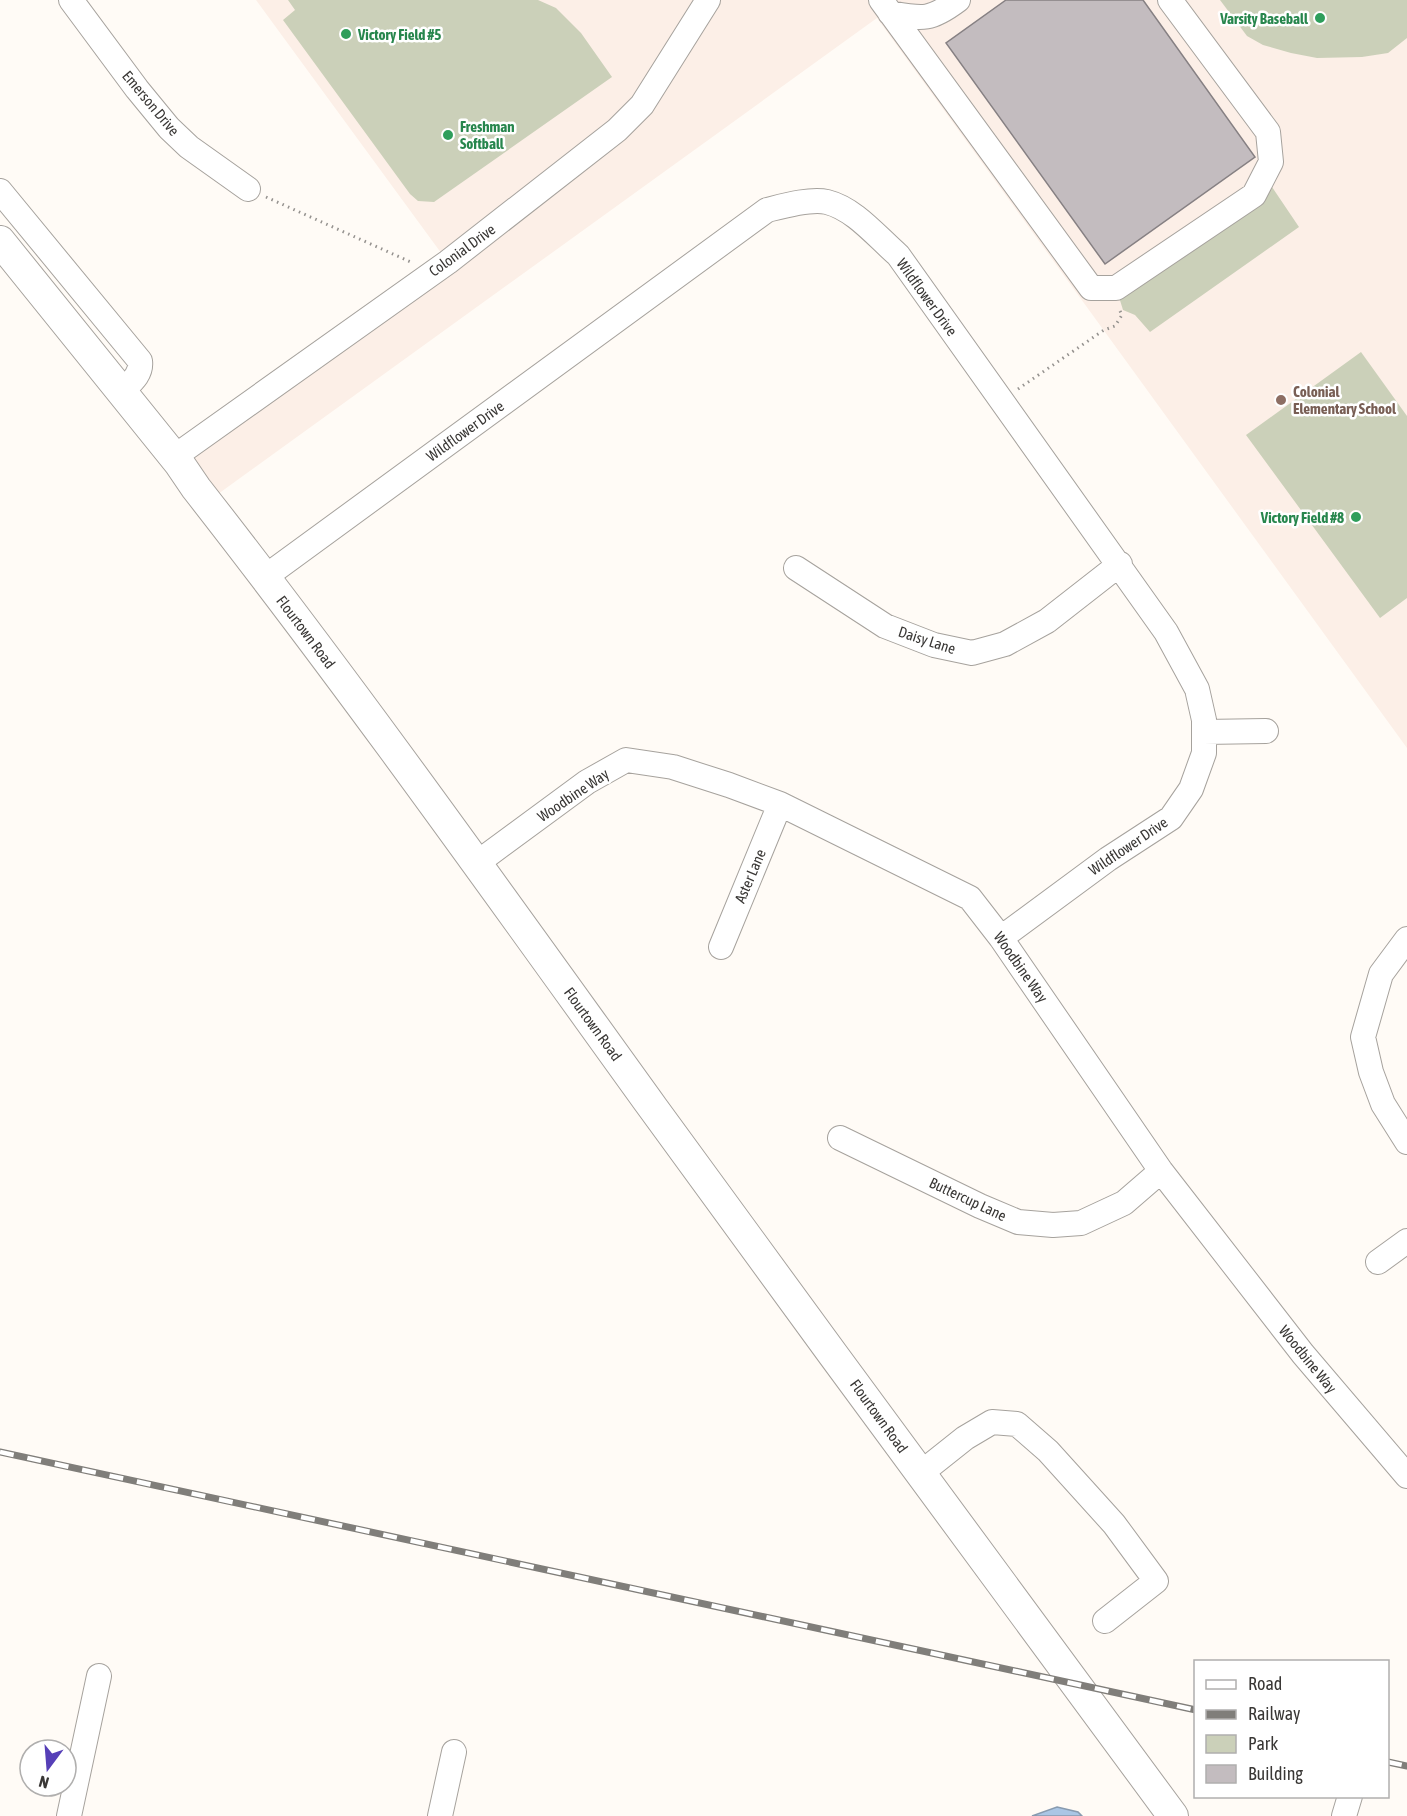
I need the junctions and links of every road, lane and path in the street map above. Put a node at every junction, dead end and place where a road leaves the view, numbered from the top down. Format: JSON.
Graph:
{"nodes":[{"id":1,"x":71,"y":0,"type":"edge"},
{"id":2,"x":708,"y":0,"type":"edge"},
{"id":3,"x":958,"y":0,"type":"edge"},
{"id":4,"x":1170,"y":0,"type":"edge"},
{"id":5,"x":885,"y":7,"type":"edge"},
{"id":6,"x":248,"y":189,"type":"joint"},
{"id":7,"x":0,"y":191,"type":"edge"},
{"id":8,"x":0,"y":241,"type":"edge"},
{"id":9,"x":433,"y":271,"type":"junction"},
{"id":10,"x":1117,"y":306,"type":"dead end"},
{"id":11,"x":122,"y":392,"type":"junction"},
{"id":12,"x":1002,"y":400,"type":"junction"},
{"id":13,"x":174,"y":457,"type":"junction"},
{"id":14,"x":1119,"y":564,"type":"junction"},
{"id":15,"x":796,"y":568,"type":"dead end"},
{"id":16,"x":265,"y":577,"type":"junction"},
{"id":17,"x":1266,"y":731,"type":"dead end"},
{"id":18,"x":1204,"y":732,"type":"junction"},
{"id":19,"x":780,"y":804,"type":"junction"},
{"id":20,"x":477,"y":863,"type":"junction"},
{"id":21,"x":1001,"y":938,"type":"junction"},
{"id":22,"x":1407,"y":939,"type":"edge"},
{"id":23,"x":721,"y":947,"type":"dead end"},
{"id":24,"x":840,"y":1138,"type":"dead end"},
{"id":25,"x":1407,"y":1142,"type":"edge"},
{"id":26,"x":1161,"y":1171,"type":"junction"},
{"id":27,"x":1407,"y":1241,"type":"edge"},
{"id":28,"x":1378,"y":1262,"type":"dead end"},
{"id":29,"x":921,"y":1473,"type":"junction"},
{"id":30,"x":1407,"y":1476,"type":"edge"},
{"id":31,"x":1105,"y":1621,"type":"dead end"},
{"id":32,"x":99,"y":1676,"type":"dead end"},
{"id":33,"x":454,"y":1752,"type":"dead end"},
{"id":34,"x":1350,"y":1798,"type":"edge"},
{"id":35,"x":69,"y":1816,"type":"edge"},
{"id":36,"x":440,"y":1816,"type":"edge"},
{"id":37,"x":1173,"y":1816,"type":"edge"},
{"id":38,"x":1344,"y":1816,"type":"edge"}],
"edges":[{"from":1,"to":6,"type":"street","name":"Emerson Drive"},
{"from":2,"to":9,"type":"street","name":"Colonial Drive"},
{"from":3,"to":5,"type":"street"},
{"from":4,"to":5,"type":"street"},
{"from":6,"to":9,"type":"path"},
{"from":7,"to":11,"type":"street"},
{"from":8,"to":11,"type":"main road","name":"Flourtown Road"},
{"from":9,"to":13,"type":"street","name":"Colonial Drive"},
{"from":10,"to":12,"type":"path"},
{"from":11,"to":13,"type":"main road","name":"Flourtown Road"},
{"from":12,"to":14,"type":"street","name":"Wildflower Drive"},
{"from":12,"to":16,"type":"street","name":"Wildflower Drive"},
{"from":13,"to":16,"type":"main road","name":"Flourtown Road"},
{"from":14,"to":15,"type":"street","name":"Daisy Lane"},
{"from":14,"to":18,"type":"street","name":"Wildflower Drive"},
{"from":16,"to":20,"type":"main road","name":"Flourtown Road"},
{"from":17,"to":18,"type":"street"},
{"from":18,"to":21,"type":"street","name":"Wildflower Drive"},
{"from":19,"to":20,"type":"street","name":"Woodbine Way"},
{"from":19,"to":21,"type":"street","name":"Woodbine Way"},
{"from":19,"to":23,"type":"street","name":"Aster Lane"},
{"from":20,"to":29,"type":"main road","name":"Flourtown Road"},
{"from":21,"to":26,"type":"street","name":"Woodbine Way"},
{"from":22,"to":25,"type":"street"},
{"from":24,"to":26,"type":"street","name":"Buttercup Lane"},
{"from":26,"to":30,"type":"street","name":"Woodbine Way"},
{"from":27,"to":28,"type":"street"},
{"from":29,"to":31,"type":"street"},
{"from":29,"to":37,"type":"main road","name":"Flourtown Road"},
{"from":32,"to":35,"type":"street"},
{"from":33,"to":36,"type":"street"},
{"from":34,"to":38,"type":"street"}]}
